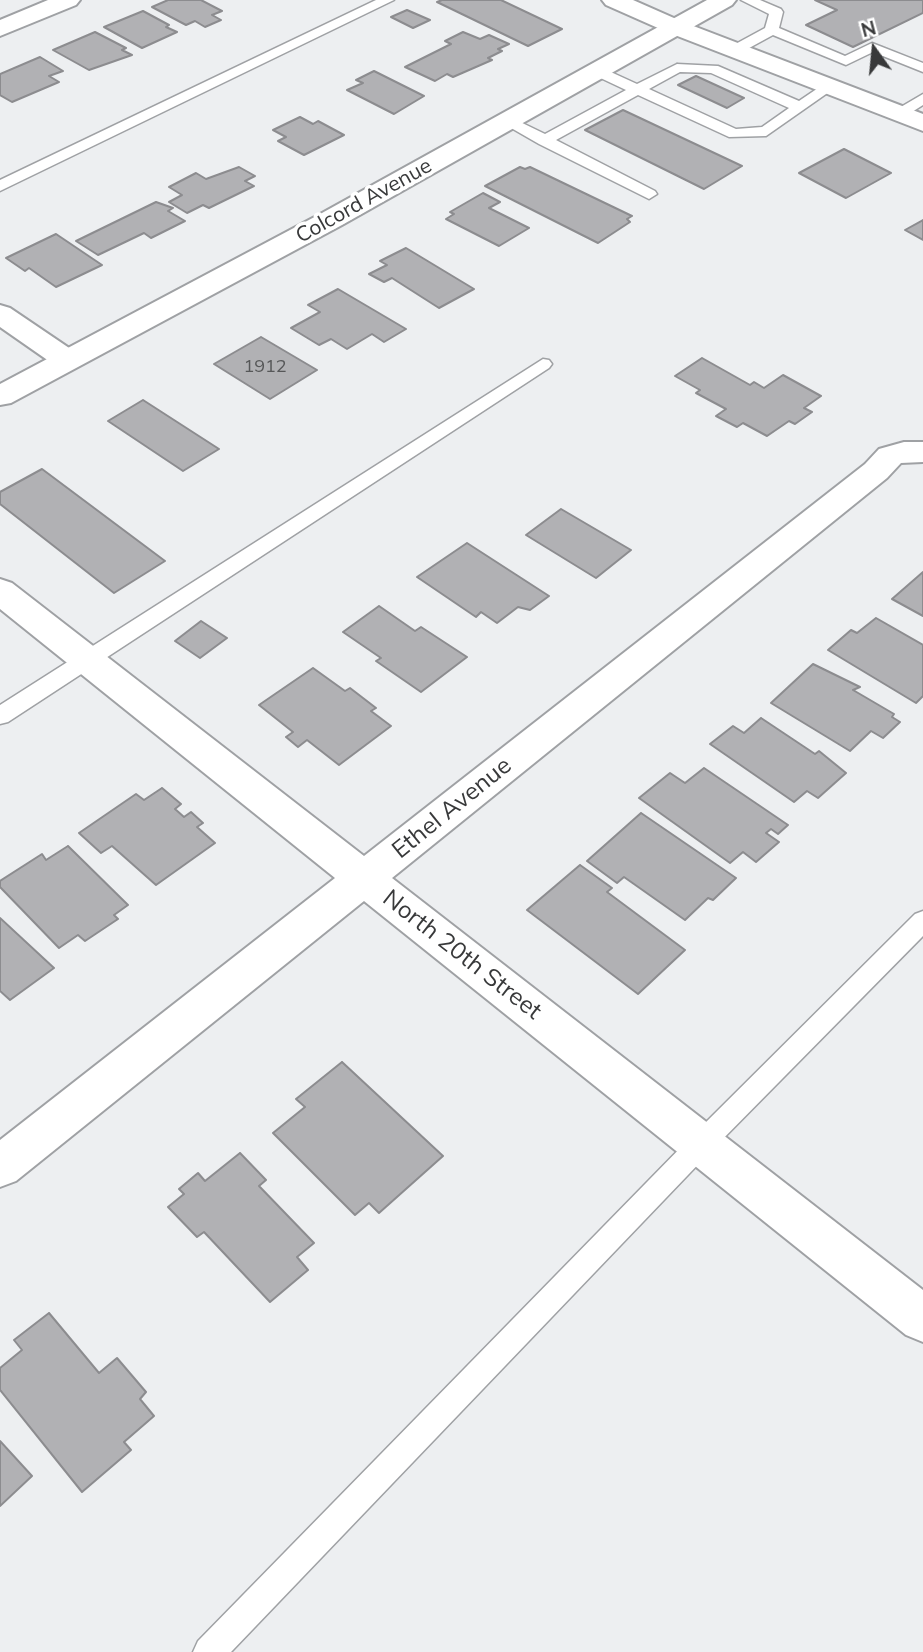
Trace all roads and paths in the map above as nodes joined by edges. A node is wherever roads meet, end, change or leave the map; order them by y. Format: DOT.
graph roads {
  1 [pos="68,0"];
  2 [pos="387,0"];
  3 [pos="614,0"];
  4 [pos="724,0"];
  5 [pos="748,0"];
  6 [pos="675,27"];
  7 [pos="0,29"];
  8 [pos="772,30"];
  9 [pos="744,54"];
  10 [pos="923,68"];
  11 [pos="597,71"];
  12 [pos="727,80"];
  13 [pos="830,87"];
  14 [pos="638,90"];
  15 [pos="923,97"];
  16 [pos="800,107"];
  17 [pos="899,114"];
  18 [pos="507,121"];
  19 [pos="923,123"];
  20 [pos="544,141"];
  21 [pos="0,186"];
  22 [pos="649,194"];
  23 [pos="0,314"];
  24 [pos="67,360"];
  25 [pos="542,364"];
  26 [pos="0,396"];
  27 [pos="913,452"];
  28 [pos="0,591"];
  29 [pos="87,660"];
  30 [pos="0,716"];
  31 [pos="364,878"];
  32 [pos="923,921"];
  33 [pos="701,1144"];
  34 [pos="0,1167"];
  35 [pos="923,1319"];
  36 [pos="209,1652"];
  1 -- 7 [label="street"];
  2 -- 21 [label="lane"];
  3 -- 6 [label="street"];
  4 -- 6 [label="street, Colcord Avenue"];
  5 -- 8 [label="lane"];
  6 -- 9 [label="street"];
  6 -- 11 [label="street, Colcord Avenue"];
  8 -- 9 [label="lane"];
  8 -- 10 [label="lane"];
  9 -- 12 [label="lane"];
  9 -- 13 [label="street"];
  11 -- 14 [label="lane"];
  11 -- 18 [label="street, Colcord Avenue"];
  12 -- 14 [label="lane"];
  12 -- 16 [label="lane"];
  13 -- 16 [label="lane"];
  13 -- 17 [label="street"];
  14 -- 16 [label="lane"];
  14 -- 20 [label="lane"];
  15 -- 17 [label="lane"];
  17 -- 19 [label="street"];
  18 -- 20 [label="lane"];
  18 -- 24 [label="street, Colcord Avenue"];
  20 -- 22 [label="lane"];
  23 -- 24 [label="street"];
  24 -- 26 [label="street, Colcord Avenue"];
  25 -- 29 [label="lane"];
  27 -- 31 [label="street, Ethel Avenue"];
  28 -- 29 [label="street, North 20th Street"];
  29 -- 30 [label="lane"];
  29 -- 31 [label="street, North 20th Street"];
  31 -- 33 [label="street, North 20th Street"];
  31 -- 34 [label="street, Ethel Avenue"];
  32 -- 33 [label="lane"];
  33 -- 35 [label="street, North 20th Street"];
  33 -- 36 [label="lane"];
}
